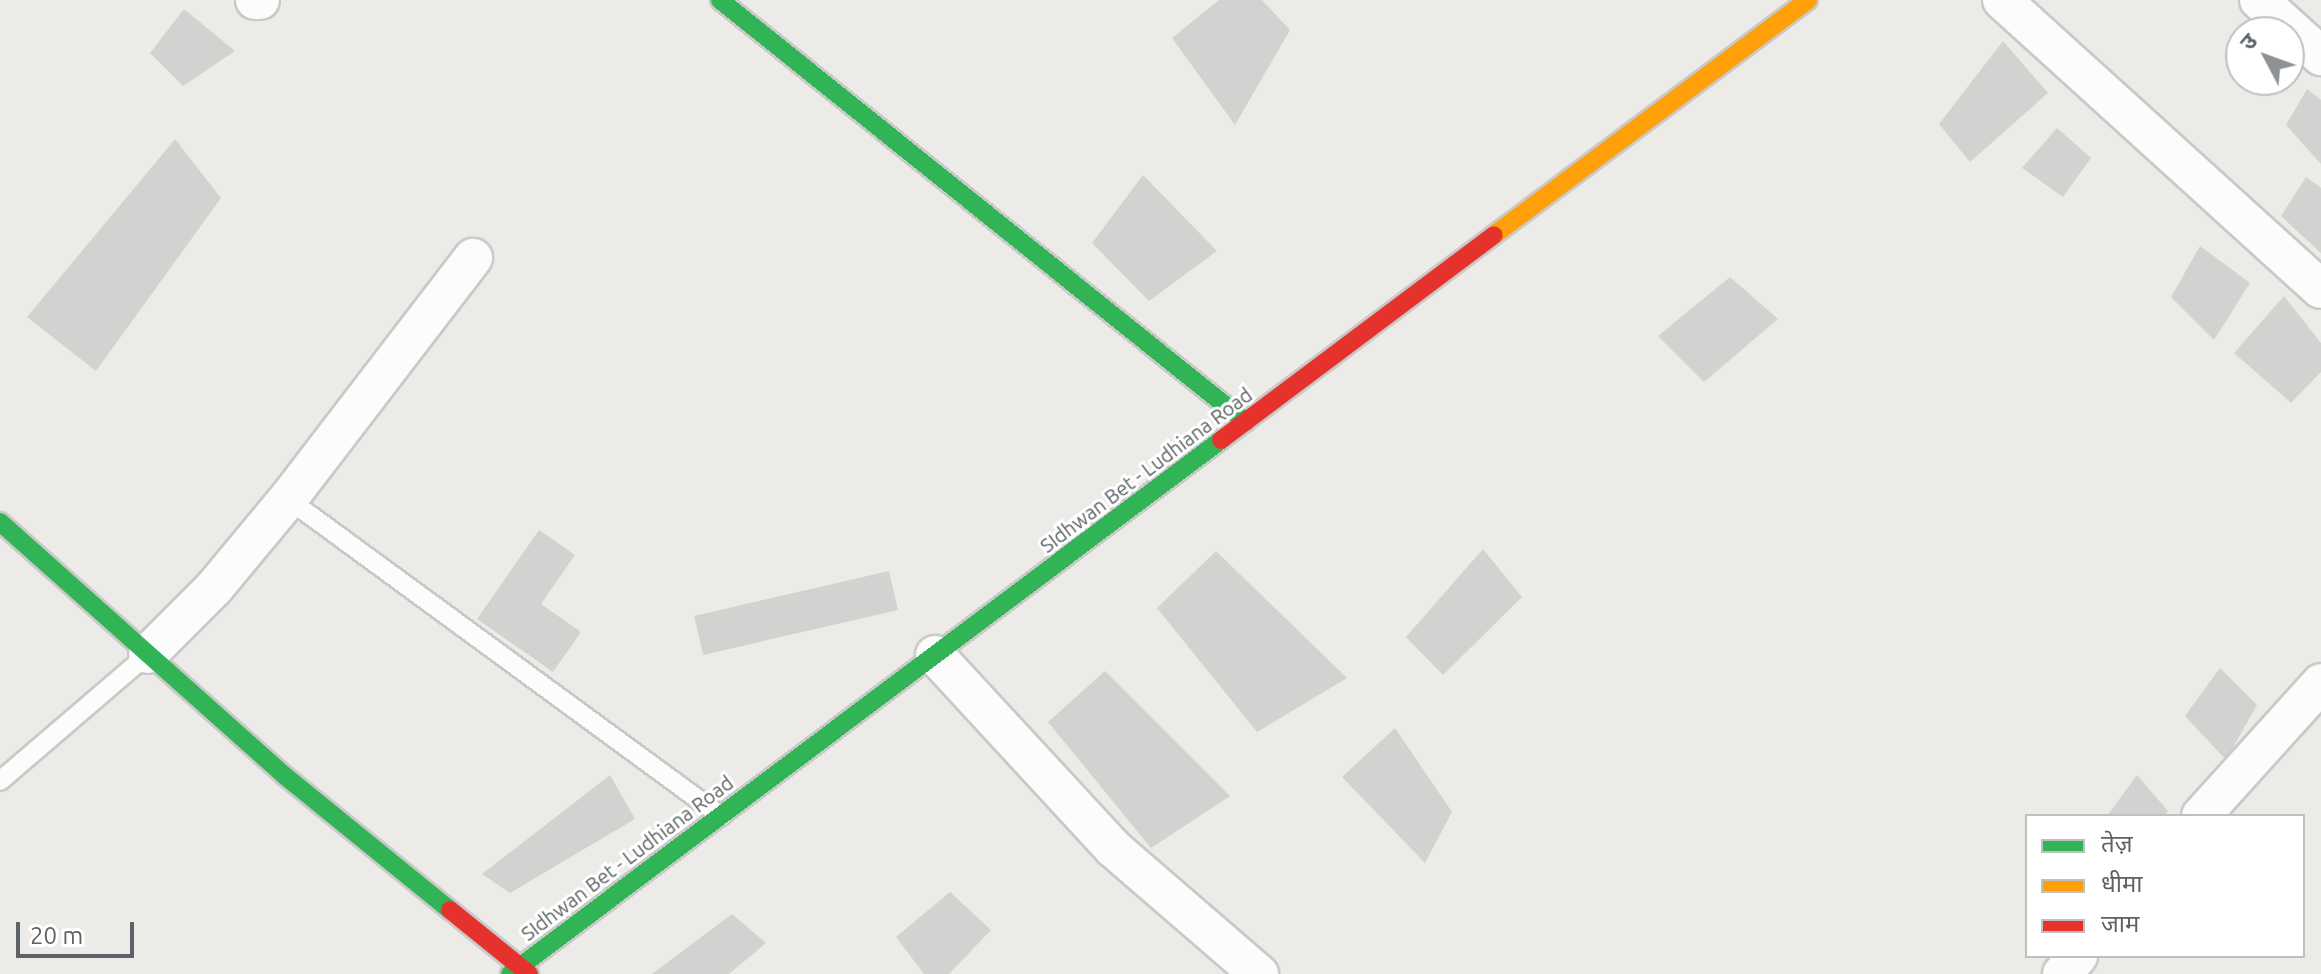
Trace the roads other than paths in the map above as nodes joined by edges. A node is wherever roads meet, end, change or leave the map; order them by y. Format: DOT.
graph roads {
  1 [pos="720,0"];
  2 [pos="1808,0"];
  3 [pos="2002,0"];
  4 [pos="2259,0"];
  5 [pos="2321,56"];
  6 [pos="473,258"];
  7 [pos="2321,289"];
  8 [pos="1246,422"];
  9 [pos="288,499"];
  10 [pos="0,522"];
  11 [pos="148,654"];
  12 [pos="935,655"];
  13 [pos="2321,683"];
  14 [pos="0,781"];
  15 [pos="2203,814"];
  16 [pos="721,816"];
  17 [pos="2076,958"];
  18 [pos="519,971"];
  19 [pos="1259,974"];
  20 [pos="2062,974"];
  1 -- 8 [label="main road"];
  2 -- 8 [label="main road, SIdhwan Bet - Ludhiana Road"];
  3 -- 7 [label="street"];
  4 -- 5 [label="street"];
  6 -- 9 [label="street"];
  8 -- 12 [label="main road, SIdhwan Bet - Ludhiana Road"];
  9 -- 11 [label="street"];
  9 -- 16 [label="lane"];
  10 -- 11 [label="main road"];
  11 -- 14 [label="lane"];
  11 -- 18 [label="main road"];
  12 -- 16 [label="main road, SIdhwan Bet - Ludhiana Road"];
  12 -- 19 [label="street"];
  13 -- 15 [label="street"];
  16 -- 18 [label="main road, SIdhwan Bet - Ludhiana Road"];
  17 -- 20 [label="street"];
}
